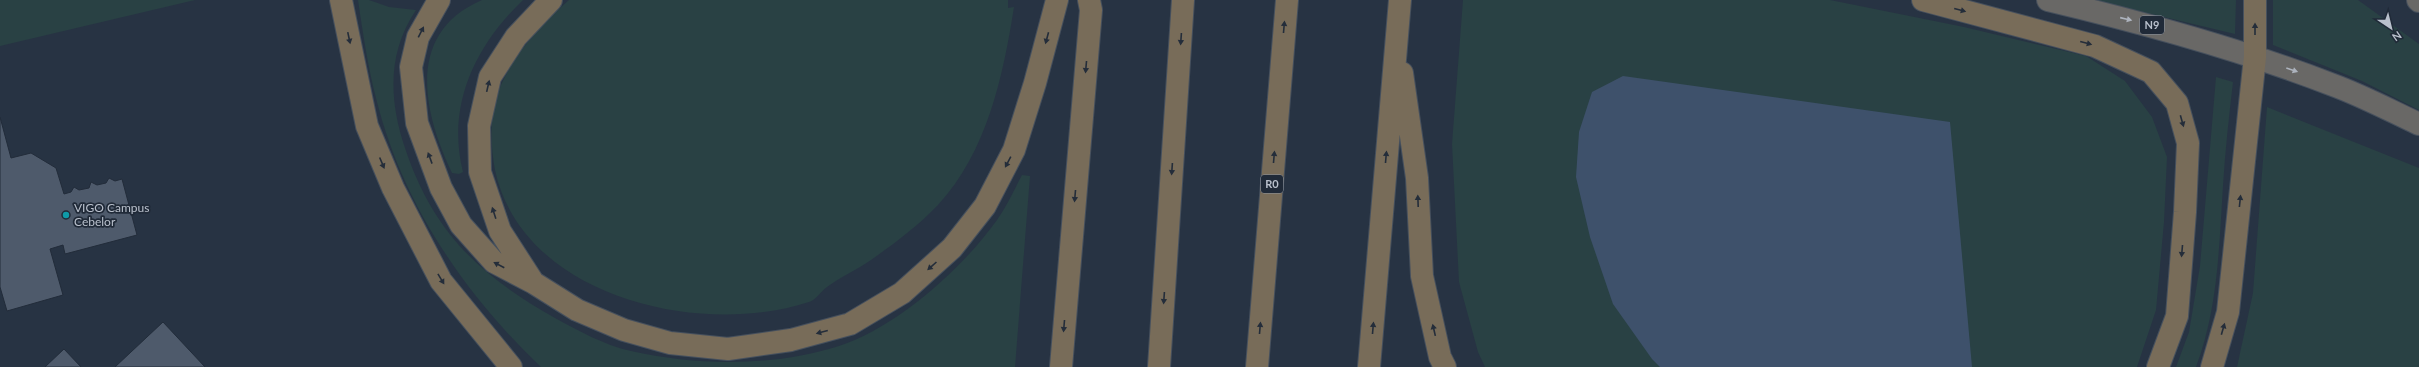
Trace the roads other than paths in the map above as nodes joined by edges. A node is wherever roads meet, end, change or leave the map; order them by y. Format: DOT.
graph roads {
  1 [pos="341,0"];
  2 [pos="439,0"];
  3 [pos="551,0"];
  4 [pos="1057,0"];
  5 [pos="1089,0"];
  6 [pos="1184,0"];
  7 [pos="1287,0"];
  8 [pos="1400,0"];
  9 [pos="1923,0"];
  10 [pos="2048,0"];
  11 [pos="2254,0"];
  12 [pos="1396,35"];
  13 [pos="2255,57"];
  14 [pos="2419,124"];
  15 [pos="534,283"];
  16 [pos="512,367"];
  17 [pos="1061,367"];
  18 [pos="1159,367"];
  19 [pos="1256,367"];
  20 [pos="1370,367"];
  21 [pos="1444,367"];
  22 [pos="2158,367"];
  23 [pos="2212,367"];
  1 -- 16 [label="highway, one-way"];
  15 -- 2 [label="highway, one-way"];
  15 -- 3 [label="highway, one-way"];
  4 -- 15 [label="highway, one-way"];
  5 -- 17 [label="highway, one-way"];
  6 -- 18 [label="highway, one-way"];
  19 -- 7 [label="highway, R0, one-way"];
  8 -- 12 [label="highway"];
  9 -- 22 [label="highway, one-way"];
  10 -- 13 [label="highway, N9, one-way"];
  13 -- 11 [label="highway, one-way"];
  20 -- 12 [label="highway, one-way"];
  21 -- 12 [label="highway, one-way"];
  13 -- 14 [label="highway, N9, one-way"];
  23 -- 13 [label="highway, one-way"];
}
